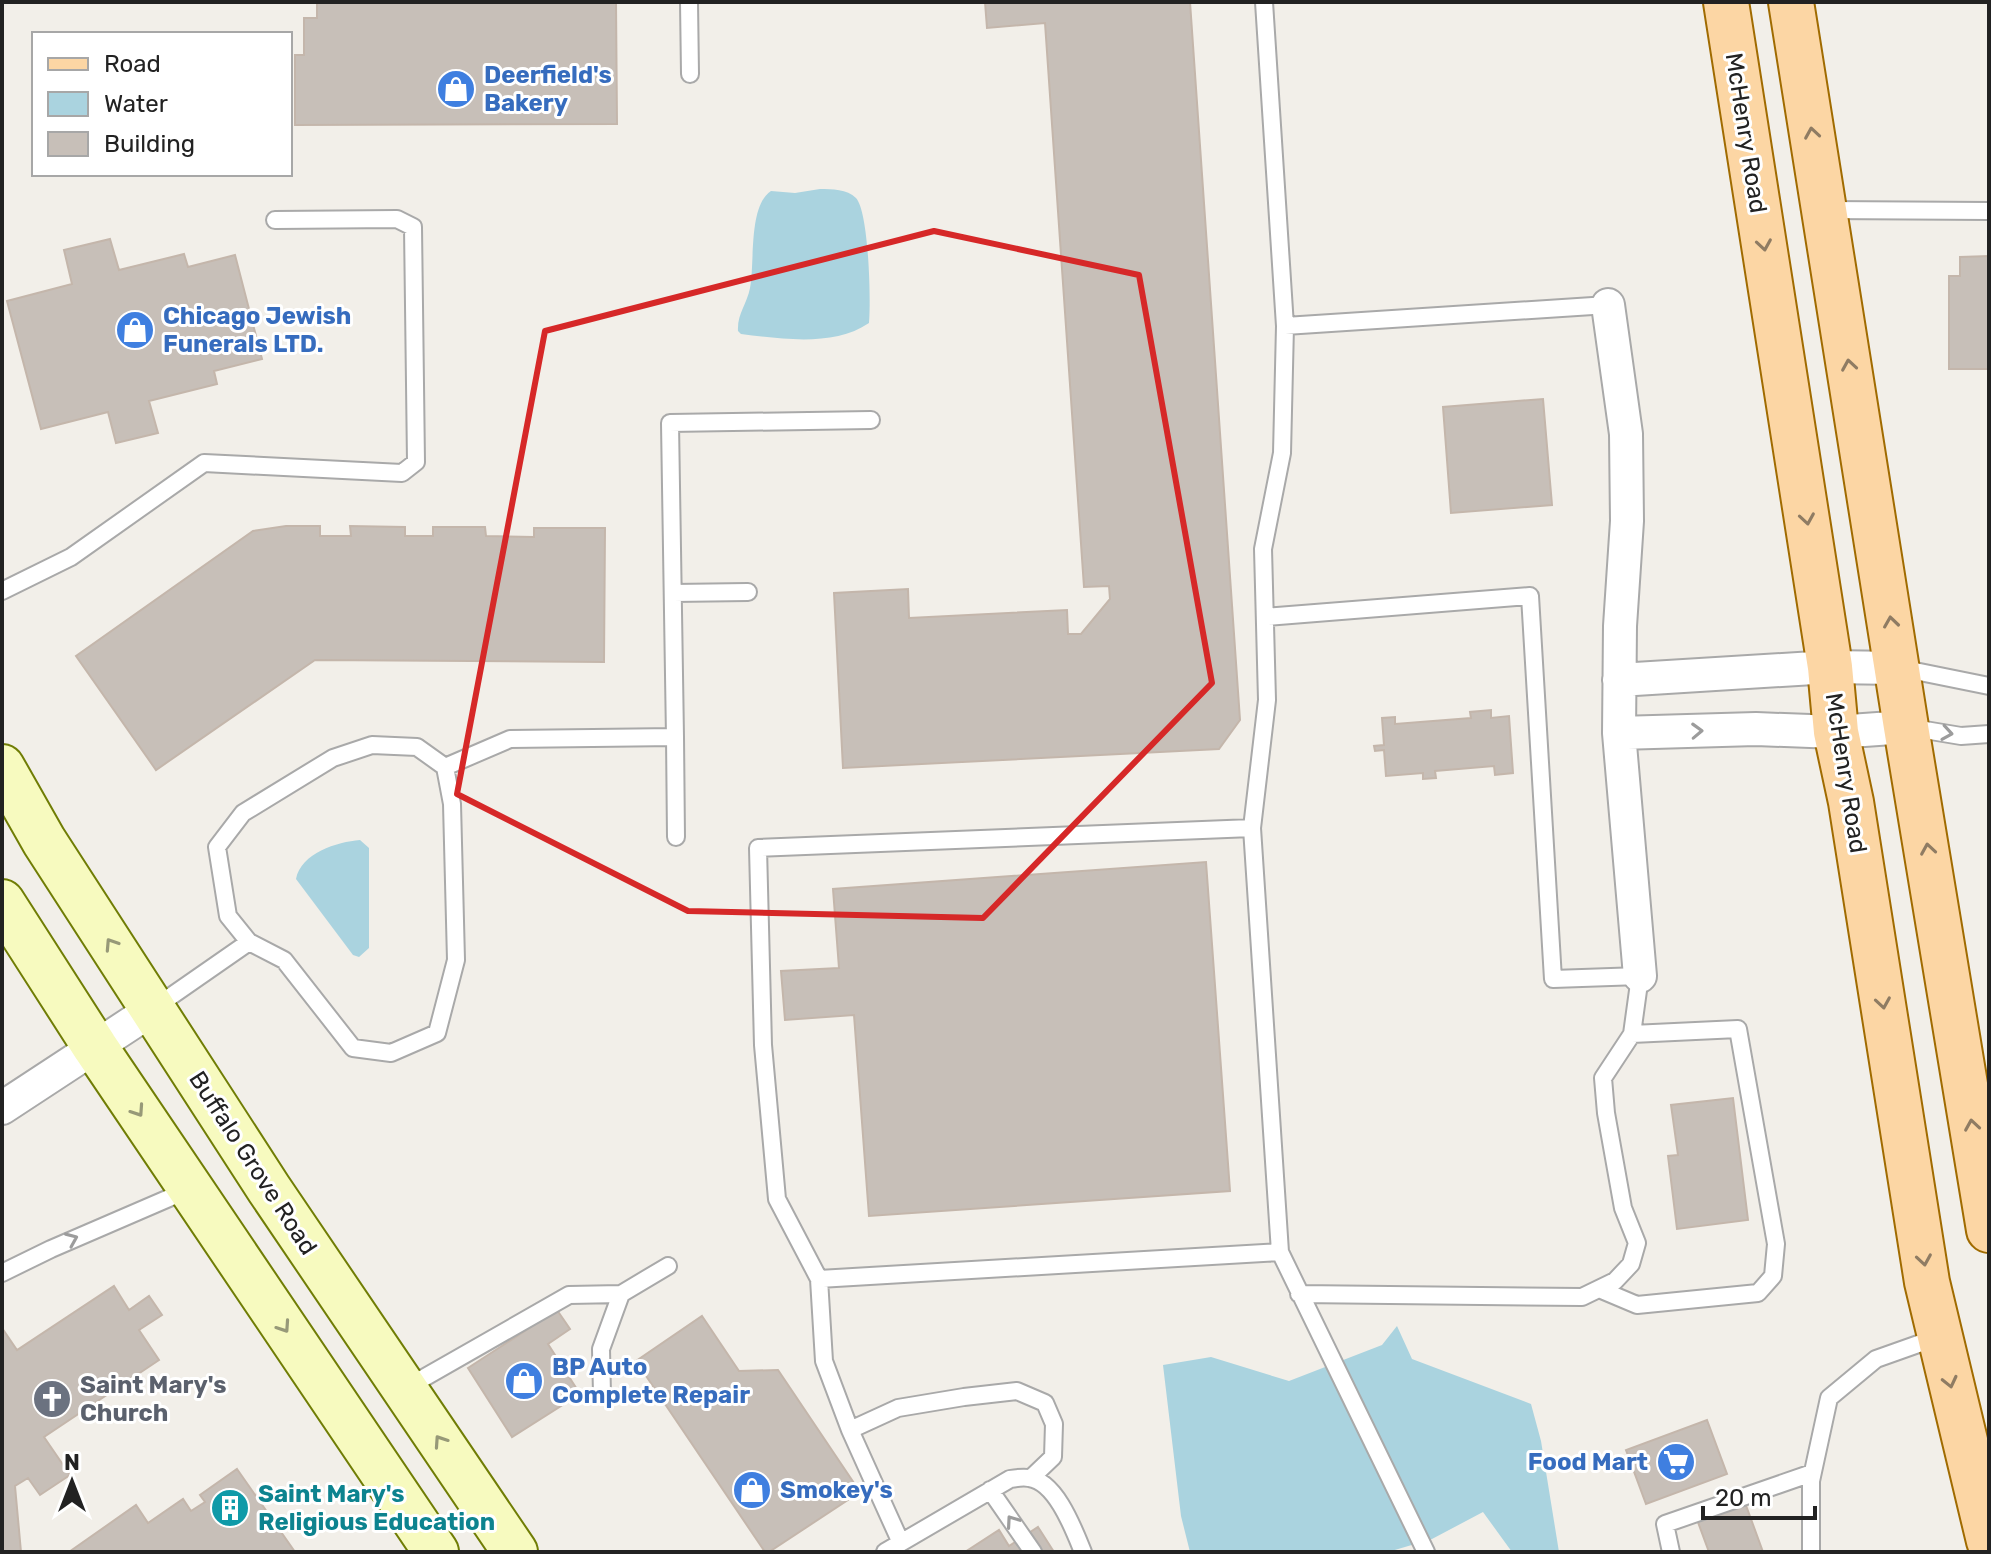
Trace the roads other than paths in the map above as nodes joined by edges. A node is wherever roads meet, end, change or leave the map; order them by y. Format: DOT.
graph roads {
  1 [pos="689,2"];
  2 [pos="1264,2"];
  3 [pos="1726,2"];
  4 [pos="1791,2"];
  5 [pos="690,74"];
  6 [pos="1824,210"];
  7 [pos="1989,211"];
  8 [pos="275,220"];
  9 [pos="1608,305"];
  10 [pos="1285,326"];
  11 [pos="871,420"];
  12 [pos="2,591"];
  13 [pos="748,592"];
  14 [pos="673,593"];
  15 [pos="1265,617"];
  16 [pos="1830,667"];
  17 [pos="1897,668"];
  18 [pos="1619,680"];
  19 [pos="1989,686"];
  20 [pos="1906,727"];
  21 [pos="1836,732"];
  22 [pos="1619,733"];
  23 [pos="1989,734"];
  24 [pos="675,737"];
  25 [pos="2,767"];
  26 [pos="445,767"];
  27 [pos="1252,828"];
  28 [pos="676,837"];
  29 [pos="2,902"];
  30 [pos="249,942"];
  31 [pos="1640,976"];
  32 [pos="153,1009"];
  33 [pos="1632,1034"];
  34 [pos="95,1047"];
  35 [pos="2,1108"];
  36 [pos="190,1189"];
  37 [pos="1989,1230"];
  38 [pos="1280,1252"];
  39 [pos="668,1266"];
  40 [pos="2,1273"];
  41 [pos="819,1279"];
  42 [pos="1599,1289"];
  43 [pos="621,1294"];
  44 [pos="1299,1294"];
  45 [pos="1940,1337"];
  46 [pos="405,1389"];
  47 [pos="602,1394"];
  48 [pos="850,1430"];
  49 [pos="1812,1473"];
  50 [pos="1031,1478"];
  51 [pos="990,1490"];
  52 [pos="1989,1541"];
  53 [pos="901,1543"];
  54 [pos="436,1552"];
  55 [pos="515,1552"];
  56 [pos="885,1552"];
  57 [pos="1033,1552"];
  58 [pos="1083,1552"];
  59 [pos="1426,1552"];
  60 [pos="1671,1552"];
  61 [pos="1811,1552"];
  1 -- 5 [label="lane"];
  2 -- 10 [label="lane"];
  3 -- 16 [label="main road, McHenry Road, one-way"];
  6 -- 4 [label="main road, one-way"];
  6 -- 7 [label="lane"];
  17 -- 6 [label="main road, one-way"];
  8 -- 12 [label="lane"];
  9 -- 10 [label="lane"];
  9 -- 18 [label="street"];
  10 -- 15 [label="lane"];
  11 -- 14 [label="lane"];
  13 -- 14 [label="lane"];
  14 -- 24 [label="lane"];
  15 -- 27 [label="lane"];
  15 -- 31 [label="lane"];
  16 -- 17 [label="street"];
  16 -- 18 [label="street"];
  16 -- 21 [label="main road, McHenry Road"];
  17 -- 19 [label="lane"];
  17 -- 20 [label="main road"];
  18 -- 22 [label="street"];
  20 -- 21 [label="street"];
  20 -- 23 [label="lane, one-way"];
  37 -- 20 [label="main road, one-way"];
  22 -- 21 [label="street, one-way"];
  21 -- 45 [label="main road, McHenry Road, one-way"];
  22 -- 31 [label="street"];
  24 -- 26 [label="lane"];
  24 -- 28 [label="lane"];
  32 -- 25 [label="main road, Buffalo Grove Road, one-way"];
  26 -- 30 [label="lane"];
  26 -- 30 [label="lane"];
  27 -- 38 [label="lane"];
  27 -- 41 [label="lane"];
  29 -- 34 [label="main road"];
  30 -- 32 [label="lane"];
  31 -- 33 [label="lane"];
  32 -- 34 [label="street"];
  32 -- 46 [label="main road, Buffalo Grove Road"];
  33 -- 42 [label="lane"];
  33 -- 42 [label="lane"];
  34 -- 35 [label="street"];
  34 -- 36 [label="main road, one-way"];
  40 -- 36 [label="lane, one-way"];
  36 -- 54 [label="main road, one-way"];
  38 -- 41 [label="lane"];
  38 -- 44 [label="lane"];
  39 -- 43 [label="lane"];
  41 -- 48 [label="lane"];
  42 -- 44 [label="lane"];
  43 -- 46 [label="lane"];
  43 -- 47 [label="lane"];
  44 -- 59 [label="lane"];
  45 -- 49 [label="lane"];
  45 -- 52 [label="main road, McHenry Road, one-way"];
  55 -- 46 [label="main road, Buffalo Grove Road, one-way"];
  48 -- 50 [label="lane"];
  48 -- 53 [label="lane"];
  49 -- 60 [label="lane"];
  49 -- 61 [label="lane"];
  50 -- 51 [label="lane"];
  50 -- 58 [label="lane"];
  51 -- 53 [label="lane"];
  57 -- 51 [label="lane, one-way"];
  53 -- 56 [label="lane"];
}
